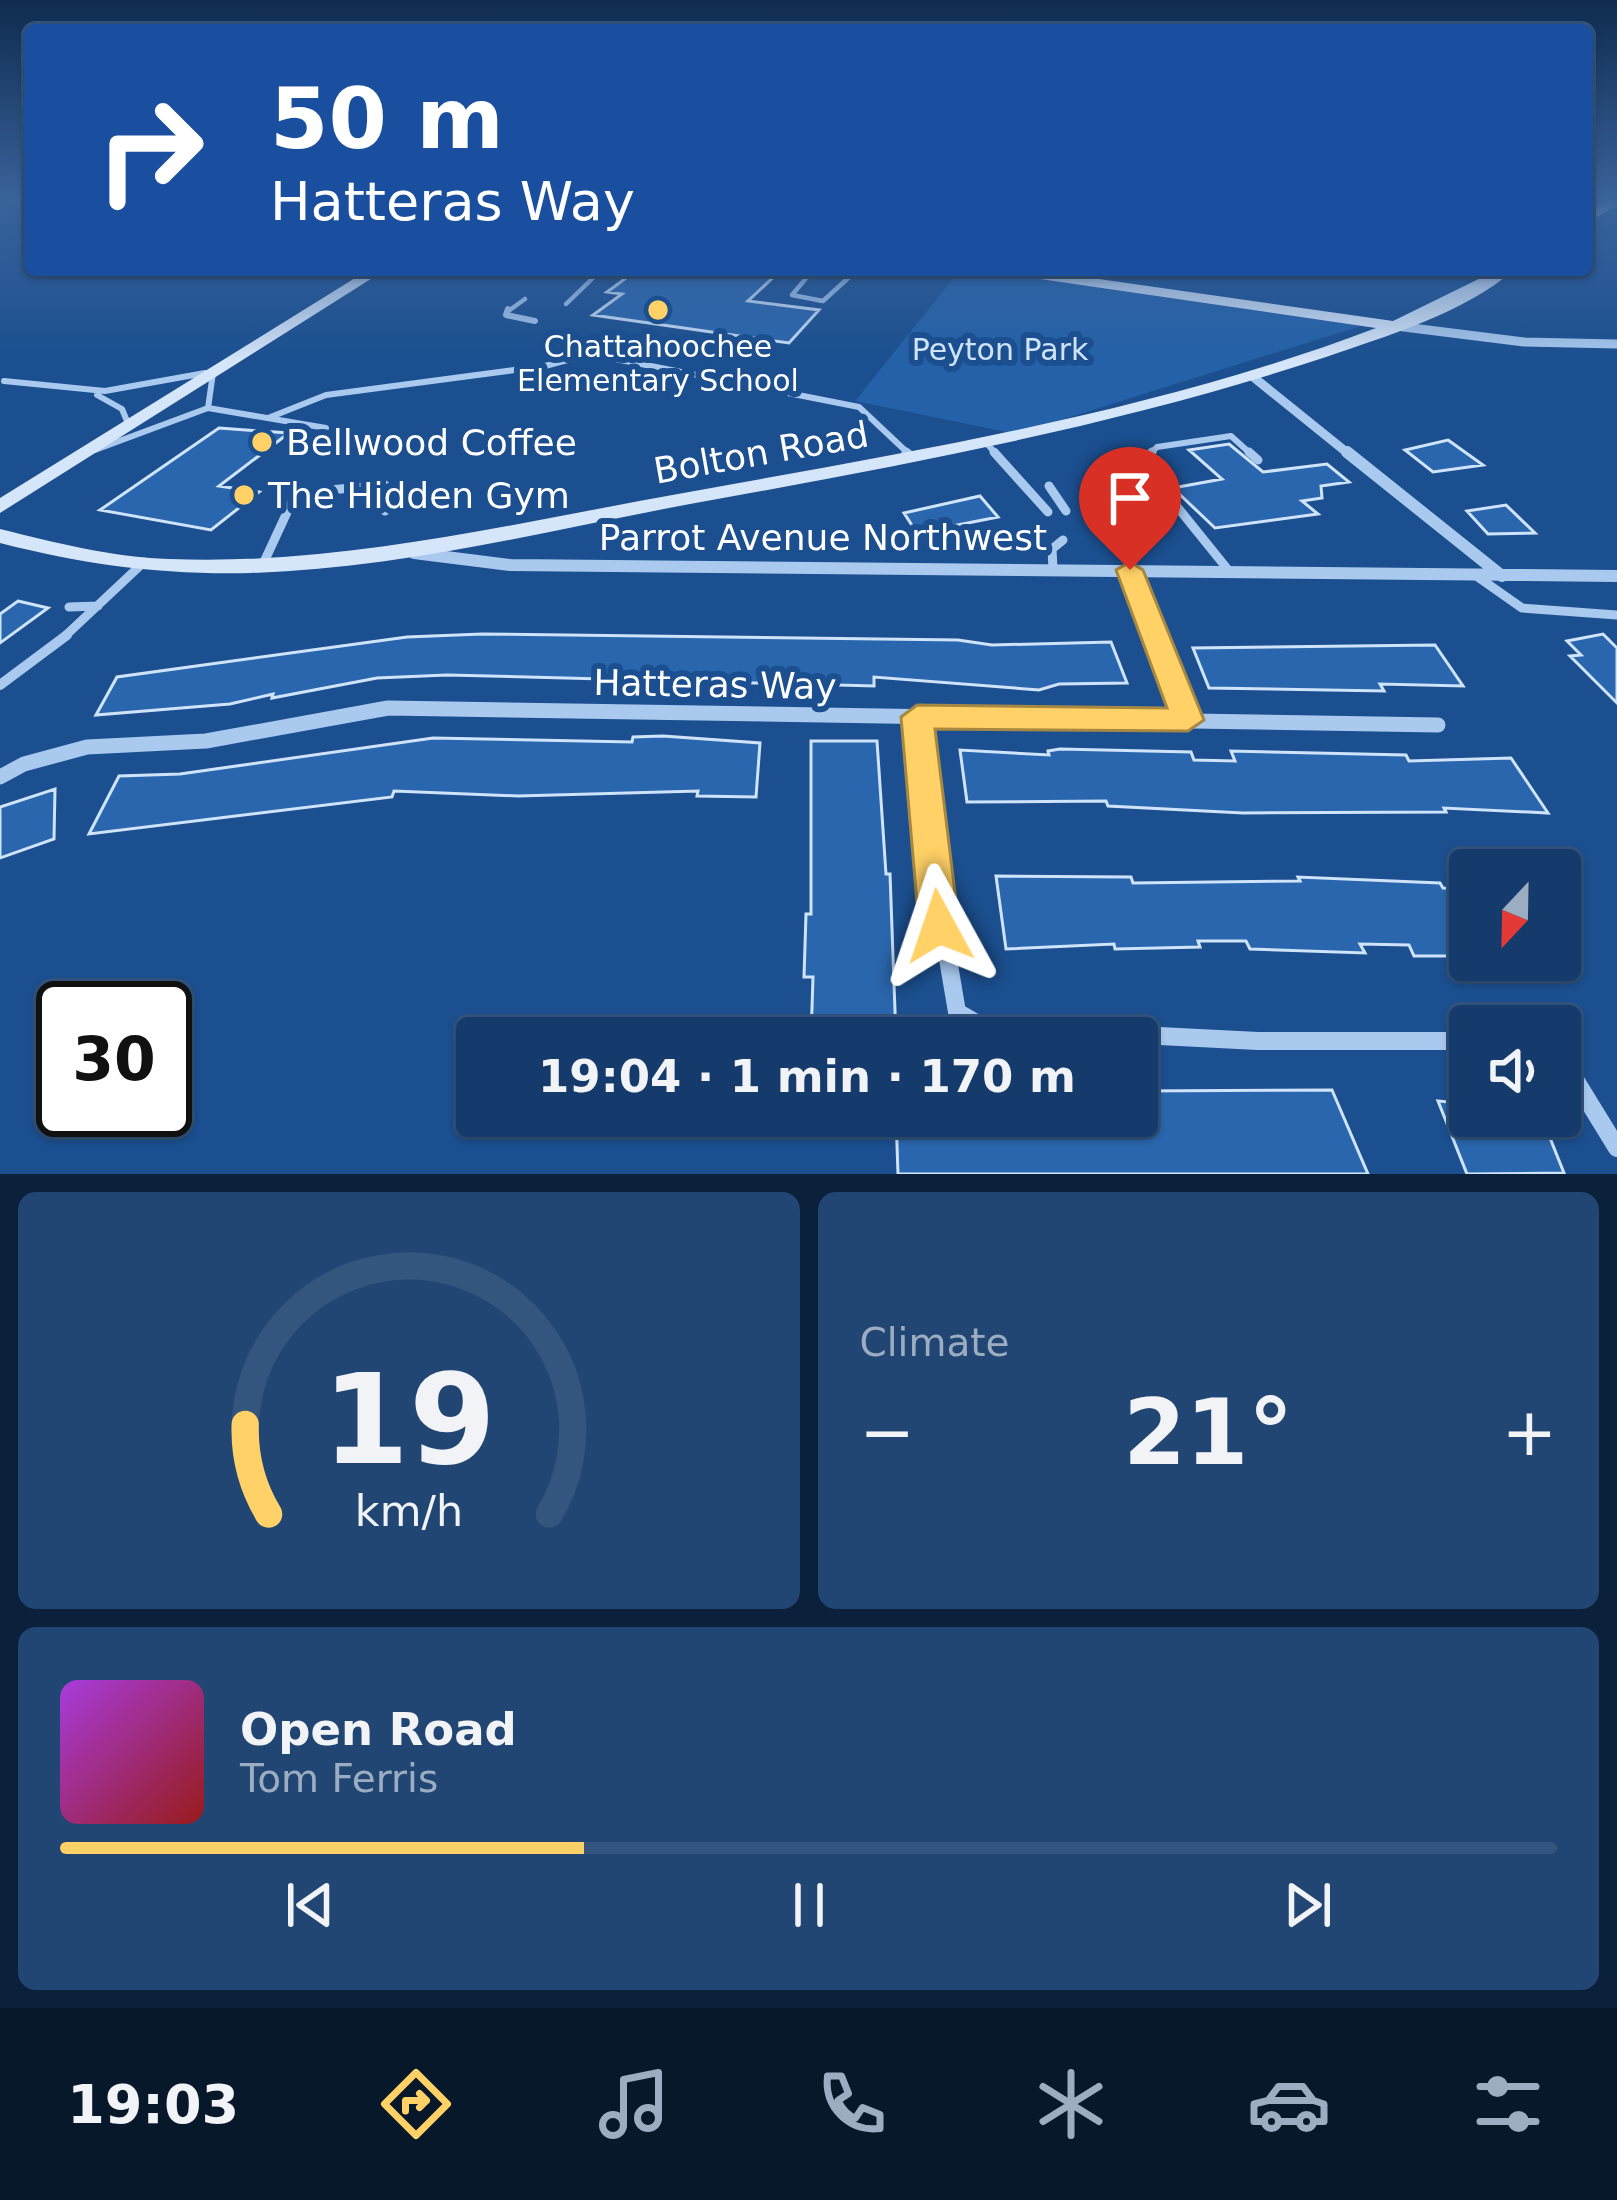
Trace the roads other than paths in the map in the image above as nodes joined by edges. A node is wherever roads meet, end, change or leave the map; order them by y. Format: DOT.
graph roads {
  1 [pos="368,276"];
  2 [pos="808,276"];
  3 [pos="850,276"];
  4 [pos="1048,276"];
  5 [pos="1495,276"];
  6 [pos="594,278"];
  7 [pos="525,299"];
  8 [pos="566,304"];
  9 [pos="536,321"];
  10 [pos="1394,326"];
  11 [pos="1617,344"];
  12 [pos="218,370"];
  13 [pos="1252,376"];
  14 [pos="4,381"];
  15 [pos="97,394"];
  16 [pos="208,408"];
  17 [pos="268,418"];
  18 [pos="129,426"];
  19 [pos="326,428"];
  20 [pos="988,445"];
  21 [pos="82,455"];
  22 [pos="914,460"];
  23 [pos="1258,460"];
  24 [pos="1049,487"];
  25 [pos="0,507"];
  26 [pos="385,511"];
  27 [pos="1066,511"];
  28 [pos="1048,512"];
  29 [pos="0,536"];
  30 [pos="1063,541"];
  31 [pos="389,550"];
  32 [pos="144,562"];
  33 [pos="264,562"];
  34 [pos="1053,569"];
  35 [pos="1130,570"];
  36 [pos="1229,571"];
  37 [pos="1475,575"];
  38 [pos="1502,575"];
  39 [pos="1617,576"];
  40 [pos="98,606"];
  41 [pos="69,607"];
  42 [pos="1617,615"];
  43 [pos="0,685"];
  44 [pos="917,717"];
  45 [pos="1188,720"];
  46 [pos="1438,725"];
  47 [pos="0,777"];
  48 [pos="1449,1042"];
  49 [pos="1581,1089"];
  50 [pos="1617,1148"];
  1 -- 12 [label="main road"];
  2 -- 3 [label="lane"];
  4 -- 10 [label="main road"];
  5 -- 10 [label="main road, Bolton Road"];
  6 -- 8 [label="lane"];
  7 -- 9 [label="lane"];
  10 -- 11 [label="street"];
  10 -- 13 [label="main road, Bolton Road"];
  12 -- 15 [label="lane"];
  12 -- 16 [label="lane"];
  12 -- 18 [label="main road"];
  13 -- 20 [label="main road, Bolton Road"];
  13 -- 38 [label="street"];
  14 -- 15 [label="lane"];
  15 -- 18 [label="lane"];
  16 -- 17 [label="lane"];
  16 -- 21 [label="lane"];
  17 -- 19 [label="lane"];
  17 -- 22 [label="lane"];
  18 -- 21 [label="main road"];
  20 -- 22 [label="main road, Bolton Road"];
  20 -- 28 [label="lane"];
  21 -- 25 [label="main road"];
  22 -- 31 [label="main road, Bolton Road"];
  23 -- 36 [label="lane"];
  24 -- 27 [label="lane"];
  26 -- 33 [label="lane"];
  29 -- 32 [label="main road, Bolton Road"];
  30 -- 34 [label="lane"];
  31 -- 33 [label="main road, Bolton Road"];
  31 -- 34 [label="street, Parrot Avenue Northwest"];
  32 -- 33 [label="main road, Bolton Road"];
  32 -- 40 [label="lane"];
  34 -- 35 [label="street, Parrot Avenue Northwest"];
  35 -- 36 [label="street, Parrot Avenue Northwest"];
  35 -- 45 [label="street"];
  36 -- 37 [label="street, Parrot Avenue Northwest"];
  37 -- 38 [label="street, Parrot Avenue Northwest"];
  37 -- 42 [label="lane"];
  38 -- 39 [label="street, Parrot Avenue Northwest"];
  40 -- 41 [label="lane"];
  40 -- 43 [label="lane"];
  44 -- 45 [label="street, Hatteras Way"];
  44 -- 47 [label="street, Hatteras Way"];
  44 -- 48 [label="street"];
  45 -- 46 [label="street, Hatteras Way"];
  49 -- 50 [label="street"];
}
